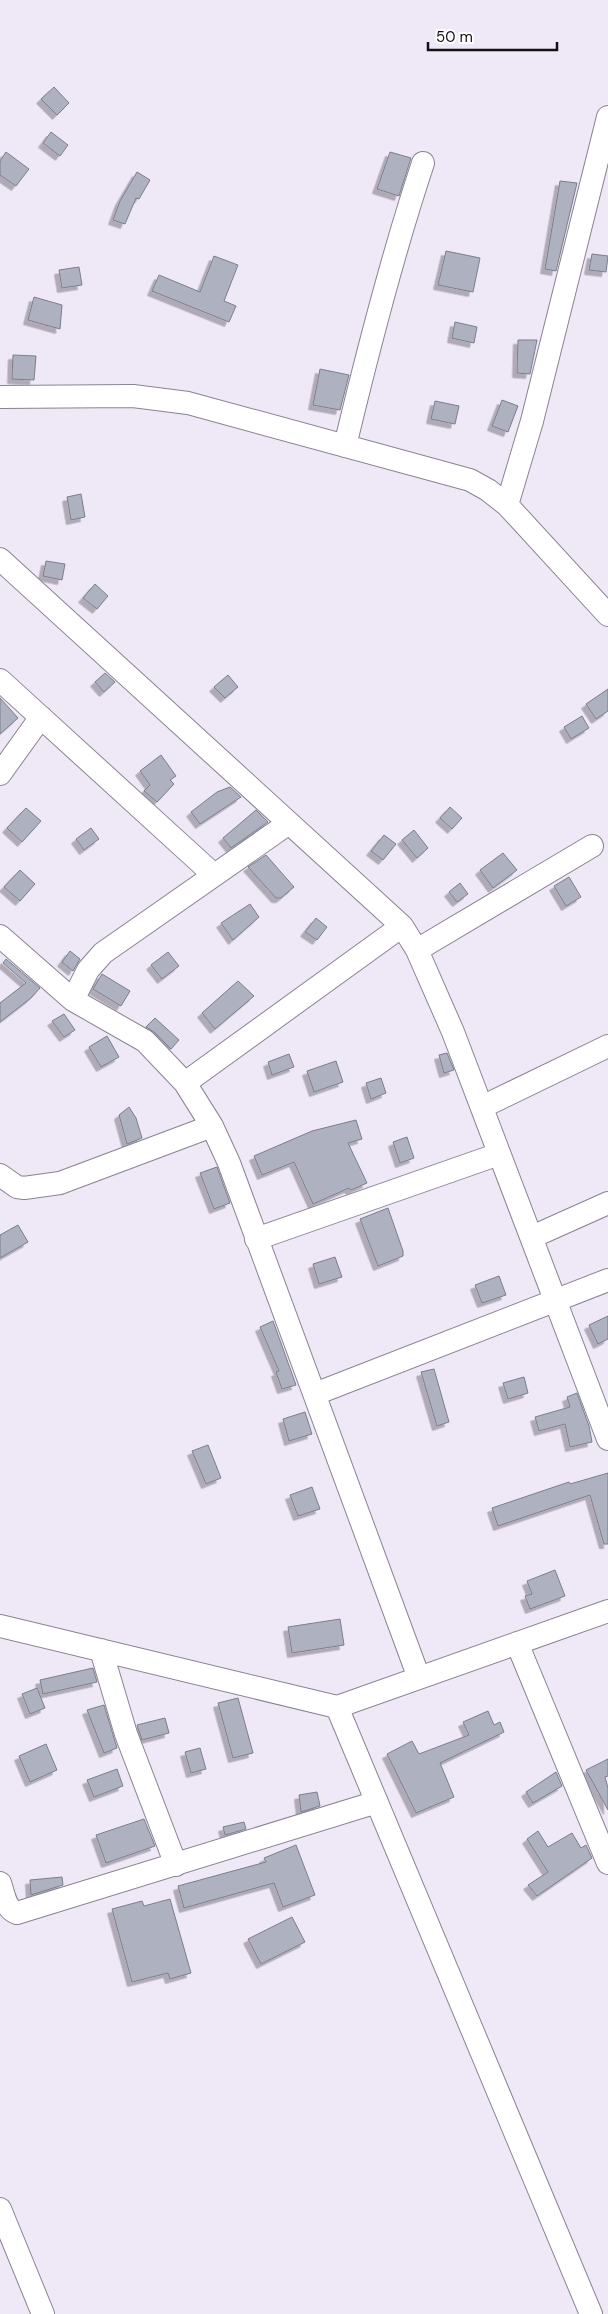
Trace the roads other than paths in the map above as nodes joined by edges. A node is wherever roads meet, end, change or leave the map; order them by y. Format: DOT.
graph roads {
  1 [pos="608,117"];
  2 [pos="423,163"];
  3 [pos="0,397"];
  4 [pos="345,446"];
  5 [pos="508,505"];
  6 [pos="0,560"];
  7 [pos="608,614"];
  8 [pos="0,680"];
  9 [pos="41,717"];
  10 [pos="0,774"];
  11 [pos="289,823"];
  12 [pos="592,846"];
  13 [pos="214,875"];
  14 [pos="402,926"];
  15 [pos="0,936"];
  16 [pos="417,950"];
  17 [pos="74,1000"];
  18 [pos="608,1046"];
  19 [pos="185,1083"];
  20 [pos="482,1107"];
  21 [pos="212,1126"];
  22 [pos="499,1154"];
  23 [pos="0,1175"];
  24 [pos="608,1203"];
  25 [pos="532,1237"];
  26 [pos="256,1239"];
  27 [pos="608,1280"];
  28 [pos="555,1300"];
  29 [pos="315,1394"];
  30 [pos="608,1439"];
  31 [pos="608,1610"];
  32 [pos="0,1626"];
  33 [pos="517,1643"];
  34 [pos="102,1650"];
  35 [pos="419,1678"];
  36 [pos="337,1707"];
  37 [pos="377,1802"];
  38 [pos="608,1863"];
  39 [pos="176,1865"];
  40 [pos="0,1883"];
  41 [pos="0,2209"];
  42 [pos="8,2250"];
  43 [pos="608,2312"];
  44 [pos="43,2314"];
  45 [pos="591,2314"];
  46 [pos="604,2314"];
  1 -- 5 [label="street"];
  2 -- 4 [label="street"];
  3 -- 4 [label="street"];
  4 -- 5 [label="street"];
  5 -- 7 [label="street"];
  6 -- 11 [label="street"];
  8 -- 9 [label="street"];
  9 -- 10 [label="street"];
  9 -- 13 [label="street"];
  11 -- 13 [label="street"];
  11 -- 14 [label="street"];
  12 -- 16 [label="street"];
  13 -- 17 [label="street"];
  14 -- 16 [label="street"];
  14 -- 19 [label="street"];
  15 -- 17 [label="street"];
  16 -- 20 [label="street"];
  17 -- 19 [label="street"];
  18 -- 20 [label="street"];
  19 -- 21 [label="street"];
  20 -- 22 [label="street"];
  21 -- 23 [label="street"];
  21 -- 26 [label="street"];
  22 -- 25 [label="street"];
  22 -- 26 [label="street"];
  24 -- 25 [label="street"];
  25 -- 28 [label="street"];
  26 -- 29 [label="street"];
  27 -- 28 [label="street"];
  28 -- 29 [label="street"];
  28 -- 30 [label="street"];
  29 -- 35 [label="street"];
  31 -- 33 [label="street"];
  32 -- 34 [label="street"];
  33 -- 35 [label="street"];
  33 -- 38 [label="street"];
  34 -- 36 [label="street"];
  34 -- 39 [label="street"];
  35 -- 36 [label="street"];
  36 -- 37 [label="street"];
  37 -- 39 [label="street"];
  37 -- 45 [label="street"];
  39 -- 40 [label="street"];
  41 -- 42 [label="street"];
  42 -- 44 [label="street"];
  43 -- 46 [label="street"];
}
